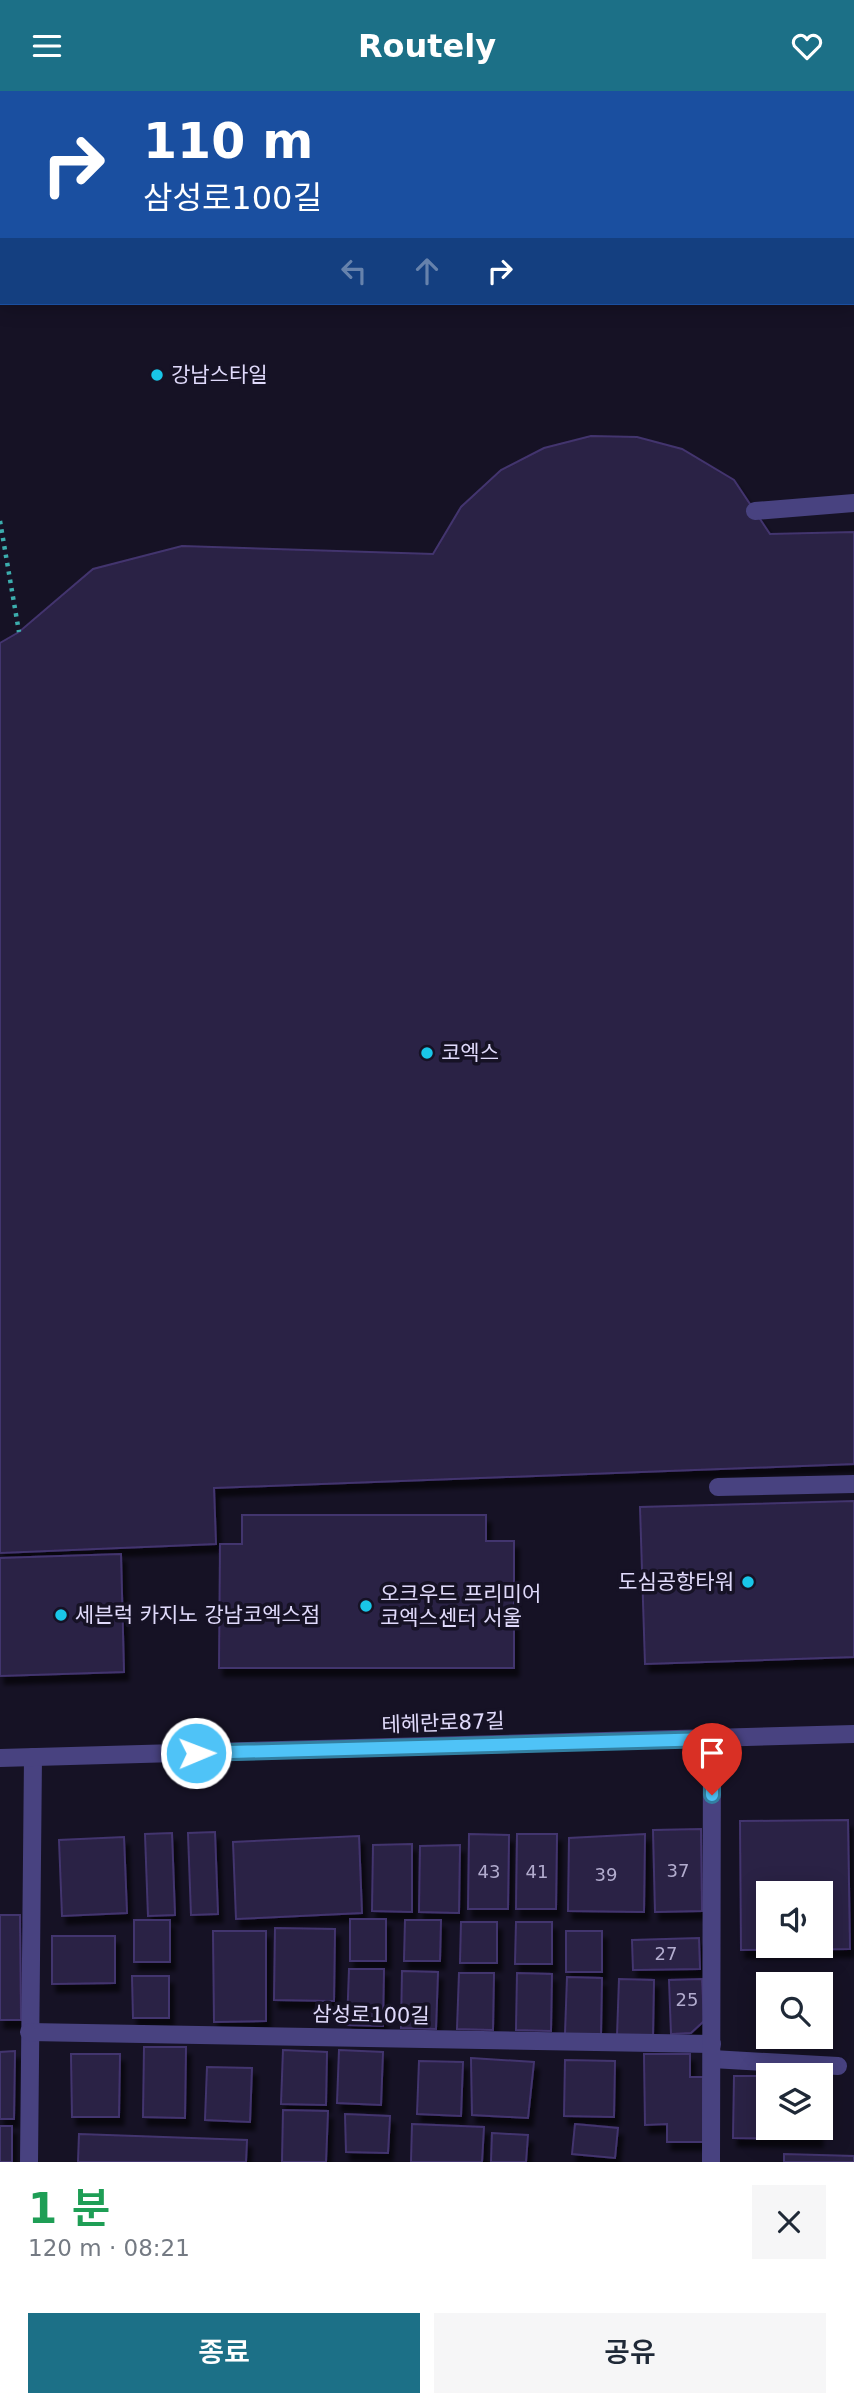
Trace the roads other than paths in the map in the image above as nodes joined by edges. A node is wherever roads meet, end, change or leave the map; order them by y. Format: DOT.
graph roads {
  1 [pos="854,503"];
  2 [pos="755,510"];
  3 [pos="854,1484"];
  4 [pos="718,1487"];
  5 [pos="854,1734"];
  6 [pos="712,1739"];
  7 [pos="33,1757"];
  8 [pos="0,1758"];
  9 [pos="29,2032"];
  10 [pos="712,2052"];
  11 [pos="838,2066"];
  12 [pos="29,2162"];
  13 [pos="711,2162"];
  1 -- 2 [label="street"];
  3 -- 4 [label="street"];
  5 -- 6 [label="street, 테헤란로87길"];
  6 -- 7 [label="street, 테헤란로87길"];
  6 -- 10 [label="street"];
  7 -- 8 [label="street, 테헤란로87길"];
  7 -- 9 [label="street"];
  9 -- 10 [label="street, 삼성로100길"];
  9 -- 12 [label="street"];
  10 -- 11 [label="street, 삼성로100길"];
  10 -- 13 [label="street"];
}
